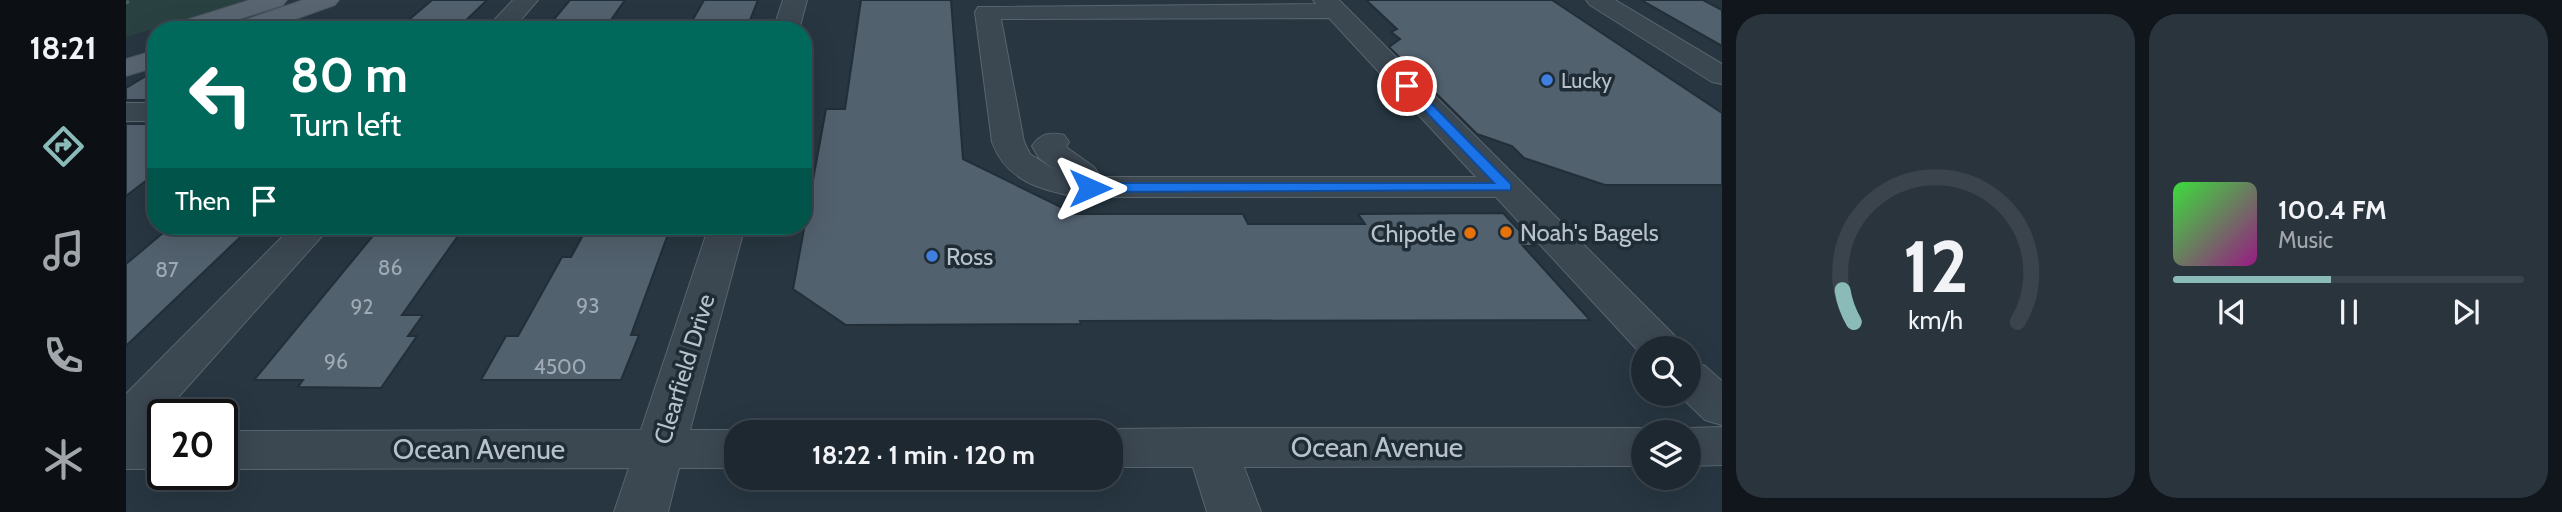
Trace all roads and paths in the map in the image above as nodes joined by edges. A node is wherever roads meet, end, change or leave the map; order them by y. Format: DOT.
graph roads {
  1 [pos="131,0"];
  2 [pos="275,0"];
  3 [pos="327,0"];
  4 [pos="526,0"];
  5 [pos="795,0"];
  6 [pos="1598,0"];
  7 [pos="126,3"];
  8 [pos="1330,6"];
  9 [pos="208,21"];
  10 [pos="265,21"];
  11 [pos="506,21"];
  12 [pos="789,21"];
  13 [pos="147,38"];
  14 [pos="126,43"];
  15 [pos="147,61"];
  16 [pos="126,68"];
  17 [pos="1722,76"];
  18 [pos="126,112"];
  19 [pos="147,112"];
  20 [pos="1053,142"];
  21 [pos="1506,187"];
  22 [pos="1090,188"];
  23 [pos="304,235"];
  24 [pos="724,235"];
  25 [pos="1649,336"];
  26 [pos="1701,388"];
  27 [pos="1722,408"];
  28 [pos="126,424"];
  29 [pos="1722,446"];
  30 [pos="1212,447"];
  31 [pos="1631,447"];
  32 [pos="1701,447"];
  33 [pos="1123,448"];
  34 [pos="660,449"];
  35 [pos="724,449"];
  36 [pos="126,450"];
  37 [pos="147,450"];
  38 [pos="238,450"];
  39 [pos="641,512"];
  40 [pos="1234,512"];
  1 -- 7 [label="path"];
  2 -- 9 [label="main road"];
  3 -- 10 [label="main road"];
  4 -- 11 [label="street"];
  5 -- 12 [label="street"];
  6 -- 17 [label="street"];
  8 -- 21 [label="street"];
  8 -- 22 [label="street"];
  13 -- 14 [label="main road"];
  15 -- 16 [label="main road"];
  18 -- 19 [label="street"];
  20 -- 22 [label="street"];
  21 -- 22 [label="street"];
  21 -- 25 [label="street"];
  23 -- 28 [label="street"];
  24 -- 34 [label="street, Clearfield Drive"];
  26 -- 27 [label="street"];
  29 -- 32 [label="street"];
  30 -- 31 [label="street, Ocean Avenue"];
  30 -- 33 [label="street, Ocean Avenue"];
  30 -- 40 [label="street"];
  34 -- 35 [label="street, Ocean Avenue"];
  34 -- 38 [label="street, Ocean Avenue"];
  34 -- 39 [label="street, Clearfield Drive"];
  36 -- 37 [label="street"];
}
